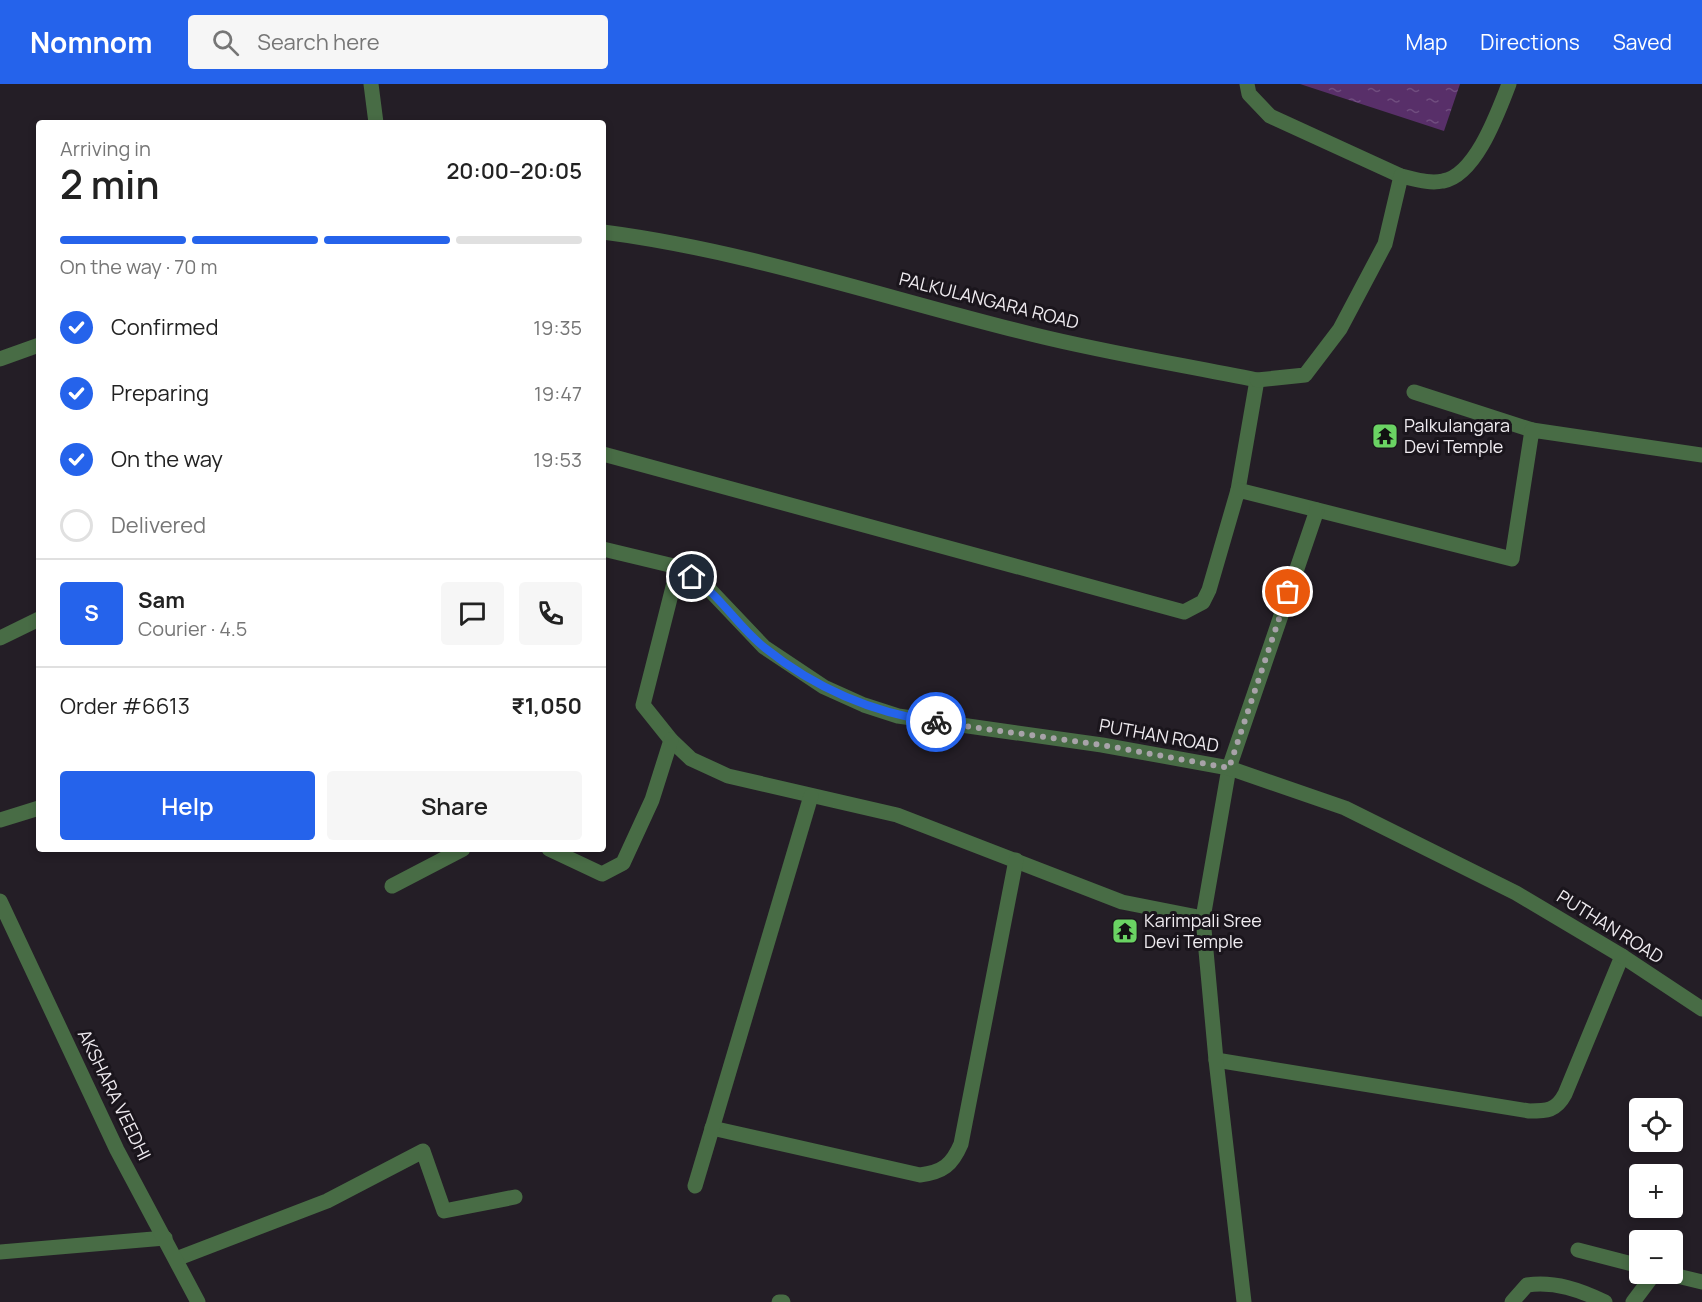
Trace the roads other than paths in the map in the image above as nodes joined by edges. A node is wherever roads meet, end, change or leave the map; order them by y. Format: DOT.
graph roads {
  1 [pos="371,84"];
  2 [pos="1247,84"];
  3 [pos="1509,84"];
  4 [pos="376,120"];
  5 [pos="1401,176"];
  6 [pos="606,232"];
  7 [pos="36,346"];
  8 [pos="0,359"];
  9 [pos="1257,380"];
  10 [pos="1414,392"];
  11 [pos="1532,430"];
  12 [pos="1702,454"];
  13 [pos="606,455"];
  14 [pos="1238,490"];
  15 [pos="1317,510"];
  16 [pos="606,550"];
  17 [pos="678,567"];
  18 [pos="36,620"];
  19 [pos="0,638"];
  20 [pos="671,740"];
  21 [pos="1229,768"];
  22 [pos="811,796"];
  23 [pos="36,808"];
  24 [pos="0,820"];
  25 [pos="457,852"];
  26 [pos="555,852"];
  27 [pos="1016,860"];
  28 [pos="392,886"];
  29 [pos="1,904"];
  30 [pos="1203,918"];
  31 [pos="1622,956"];
  32 [pos="1702,1009"];
  33 [pos="1216,1060"];
  34 [pos="712,1128"];
  35 [pos="695,1185"];
  36 [pos="515,1197"];
  37 [pos="165,1238"];
  38 [pos="1578,1250"];
  39 [pos="0,1252"];
  40 [pos="177,1259"];
  41 [pos="1629,1263"];
  42 [pos="1683,1277"];
  43 [pos="1702,1282"];
  44 [pos="1646,1284"];
  45 [pos="198,1302"];
  46 [pos="1244,1302"];
  47 [pos="1512,1302"];
  48 [pos="1605,1302"];
  49 [pos="1633,1302"];
  1 -- 4 [label="street"];
  2 -- 5 [label="street"];
  3 -- 5 [label="street"];
  5 -- 9 [label="street, PALKULANGARA ROAD"];
  6 -- 9 [label="street, PALKULANGARA ROAD"];
  7 -- 8 [label="street"];
  9 -- 14 [label="street"];
  10 -- 11 [label="street"];
  11 -- 12 [label="street"];
  11 -- 15 [label="street"];
  13 -- 14 [label="street"];
  14 -- 15 [label="street"];
  15 -- 21 [label="street"];
  16 -- 17 [label="street, PUTHAN ROAD"];
  17 -- 20 [label="street"];
  17 -- 21 [label="street, PUTHAN ROAD"];
  18 -- 19 [label="street"];
  20 -- 22 [label="street"];
  20 -- 26 [label="street"];
  21 -- 30 [label="street"];
  21 -- 31 [label="street, PUTHAN ROAD"];
  22 -- 27 [label="street"];
  22 -- 34 [label="street"];
  23 -- 24 [label="street"];
  25 -- 28 [label="street"];
  27 -- 30 [label="street"];
  27 -- 34 [label="street"];
  29 -- 37 [label="street, AKSHARA VEEDHI"];
  30 -- 33 [label="street"];
  31 -- 32 [label="street, PUTHAN ROAD"];
  31 -- 33 [label="street"];
  33 -- 46 [label="street"];
  34 -- 35 [label="street"];
  36 -- 40 [label="street"];
  37 -- 39 [label="street"];
  37 -- 40 [label="street, AKSHARA VEEDHI"];
  38 -- 41 [label="street"];
  40 -- 45 [label="street, AKSHARA VEEDHI"];
  42 -- 43 [label="street"];
  44 -- 49 [label="street"];
  47 -- 48 [label="street"];
}
